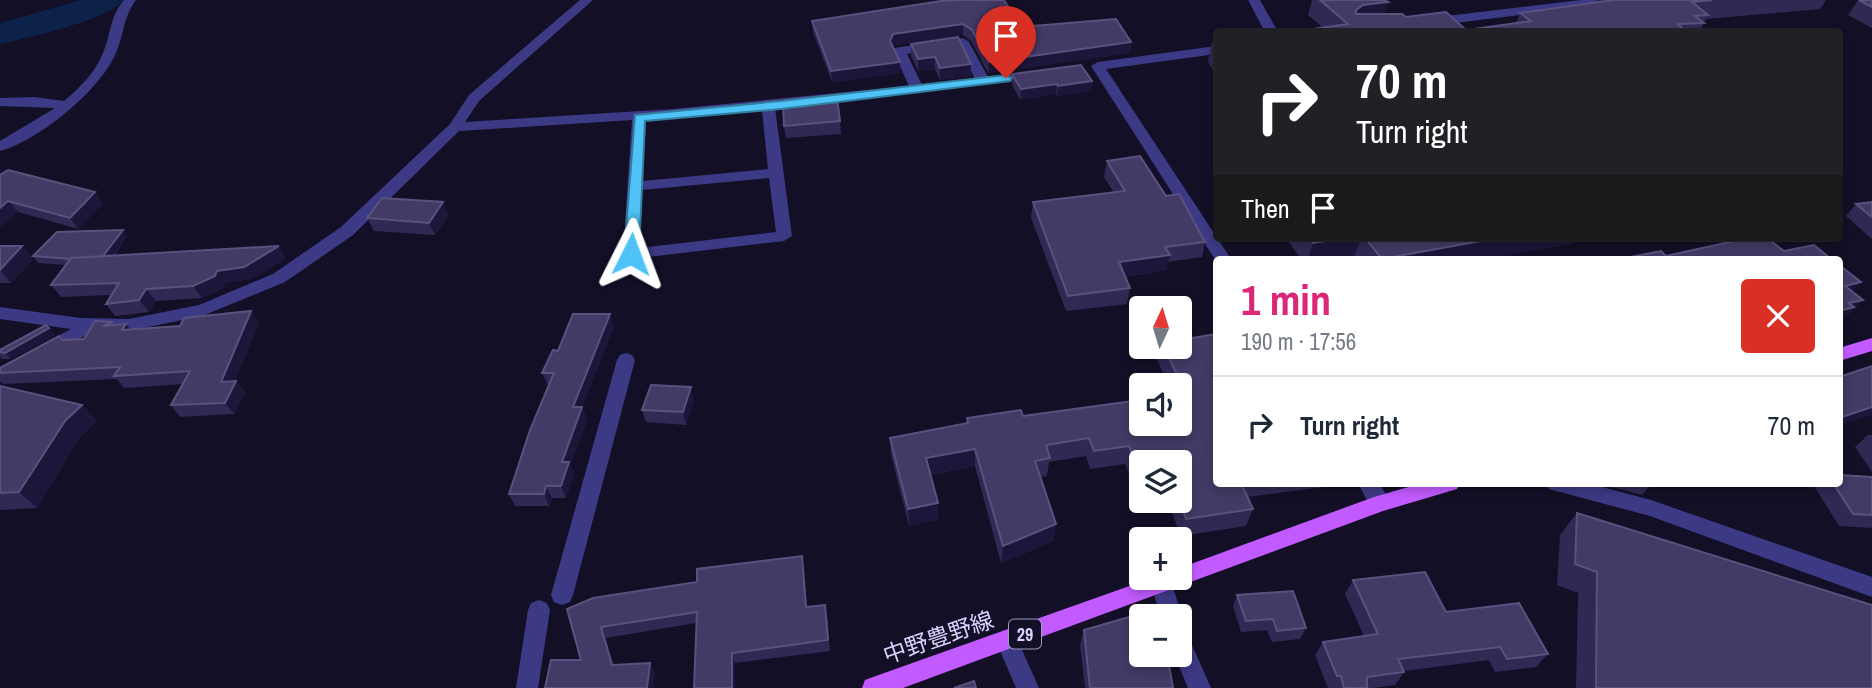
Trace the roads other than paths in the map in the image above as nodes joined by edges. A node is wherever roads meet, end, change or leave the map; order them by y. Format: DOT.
graph roads {
  1 [pos="130,0"];
  2 [pos="587,0"];
  3 [pos="1254,0"];
  4 [pos="1611,0"];
  5 [pos="1411,24"];
  6 [pos="1270,28"];
  7 [pos="1213,50"];
  8 [pos="1047,73"];
  9 [pos="983,81"];
  10 [pos="918,90"];
  11 [pos="0,102"];
  12 [pos="67,105"];
  13 [pos="768,106"];
  14 [pos="639,117"];
  15 [pos="455,127"];
  16 [pos="0,147"];
  17 [pos="776,173"];
  18 [pos="635,186"];
  19 [pos="1221,256"];
  20 [pos="0,313"];
  21 [pos="94,324"];
  22 [pos="1872,345"];
  23 [pos="1843,354"];
  24 [pos="626,360"];
  25 [pos="23,363"];
  26 [pos="1371,487"];
  27 [pos="1436,487"];
  28 [pos="1571,487"];
  29 [pos="1381,503"];
  30 [pos="1192,572"];
  31 [pos="1872,587"];
  32 [pos="1143,590"];
  33 [pos="562,595"];
  34 [pos="539,610"];
  35 [pos="1007,640"];
  36 [pos="1191,667"];
  37 [pos="527,688"];
  38 [pos="873,688"];
  39 [pos="1028,688"];
  40 [pos="1200,688"];
  1 -- 12 [label="street"];
  2 -- 15 [label="street"];
  3 -- 6 [label="street"];
  4 -- 5 [label="street"];
  7 -- 19 [label="street"];
  8 -- 9 [label="street"];
  9 -- 10 [label="street"];
  9 -- 10 [label="street"];
  10 -- 13 [label="street"];
  11 -- 12 [label="street"];
  12 -- 16 [label="street"];
  13 -- 14 [label="street"];
  13 -- 17 [label="street"];
  14 -- 15 [label="street"];
  14 -- 18 [label="street"];
  15 -- 21 [label="street"];
  17 -- 18 [label="street"];
  17 -- 18 [label="street"];
  20 -- 21 [label="street"];
  21 -- 25 [label="street"];
  22 -- 23 [label="main road"];
  24 -- 33 [label="street"];
  26 -- 29 [label="street"];
  27 -- 29 [label="main road, 中野豊野線 / 29"];
  28 -- 31 [label="street"];
  29 -- 30 [label="main road, 中野豊野線 / 29"];
  32 -- 35 [label="main road, 中野豊野線 / 29"];
  34 -- 37 [label="street"];
  35 -- 38 [label="main road, 中野豊野線 / 29"];
  35 -- 39 [label="street"];
  36 -- 40 [label="street"];
}
